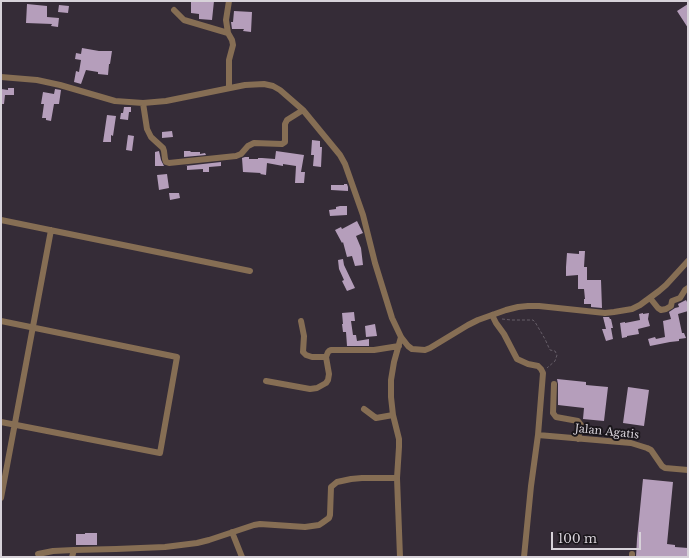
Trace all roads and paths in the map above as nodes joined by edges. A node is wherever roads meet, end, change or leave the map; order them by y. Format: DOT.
graph roads {
  1 [pos="229,1"];
  2 [pos="174,10"];
  3 [pos="228,34"];
  4 [pos="1,77"];
  5 [pos="229,88"];
  6 [pos="143,103"];
  7 [pos="303,110"];
  8 [pos="1,220"];
  9 [pos="52,230"];
  10 [pos="688,261"];
  11 [pos="250,271"];
  12 [pos="688,288"];
  13 [pos="650,298"];
  14 [pos="494,315"];
  15 [pos="1,321"];
  16 [pos="301,321"];
  17 [pos="33,328"];
  18 [pos="401,337"];
  19 [pos="399,346"];
  20 [pos="326,357"];
  21 [pos="544,372"];
  22 [pos="266,381"];
  23 [pos="554,384"];
  24 [pos="364,409"];
  25 [pos="393,415"];
  26 [pos="1,422"];
  27 [pos="15,425"];
  28 [pos="538,435"];
  29 [pos="578,439"];
  30 [pos="688,470"];
  31 [pos="397,478"];
  32 [pos="1,498"];
  33 [pos="232,532"];
  34 [pos="74,550"];
  35 [pos="38,554"];
  36 [pos="72,557"];
  37 [pos="242,557"];
  38 [pos="400,557"];
  39 [pos="524,557"];
  1 -- 3 [label="street"];
  2 -- 3 [label="street"];
  3 -- 5 [label="street"];
  4 -- 6 [label="street"];
  5 -- 6 [label="street"];
  5 -- 7 [label="street"];
  6 -- 7 [label="street"];
  7 -- 18 [label="street"];
  8 -- 9 [label="street"];
  9 -- 11 [label="street"];
  9 -- 17 [label="street"];
  10 -- 13 [label="street"];
  12 -- 13 [label="street"];
  13 -- 14 [label="street"];
  14 -- 18 [label="street"];
  14 -- 21 [label="street"];
  14 -- 21 [label="path"];
  15 -- 17 [label="street"];
  16 -- 20 [label="street"];
  17 -- 27 [label="street"];
  17 -- 27 [label="street"];
  18 -- 19 [label="street"];
  19 -- 20 [label="street"];
  19 -- 25 [label="street"];
  20 -- 22 [label="street"];
  21 -- 28 [label="street"];
  23 -- 29 [label="street"];
  24 -- 25 [label="street"];
  25 -- 31 [label="street"];
  26 -- 27 [label="street"];
  27 -- 32 [label="street"];
  28 -- 29 [label="street, Jalan Agatis"];
  28 -- 39 [label="street"];
  29 -- 30 [label="street, Jalan Agatis"];
  31 -- 33 [label="street"];
  31 -- 38 [label="street"];
  33 -- 34 [label="street"];
  33 -- 37 [label="street"];
  34 -- 35 [label="street"];
  34 -- 36 [label="street"];
}
